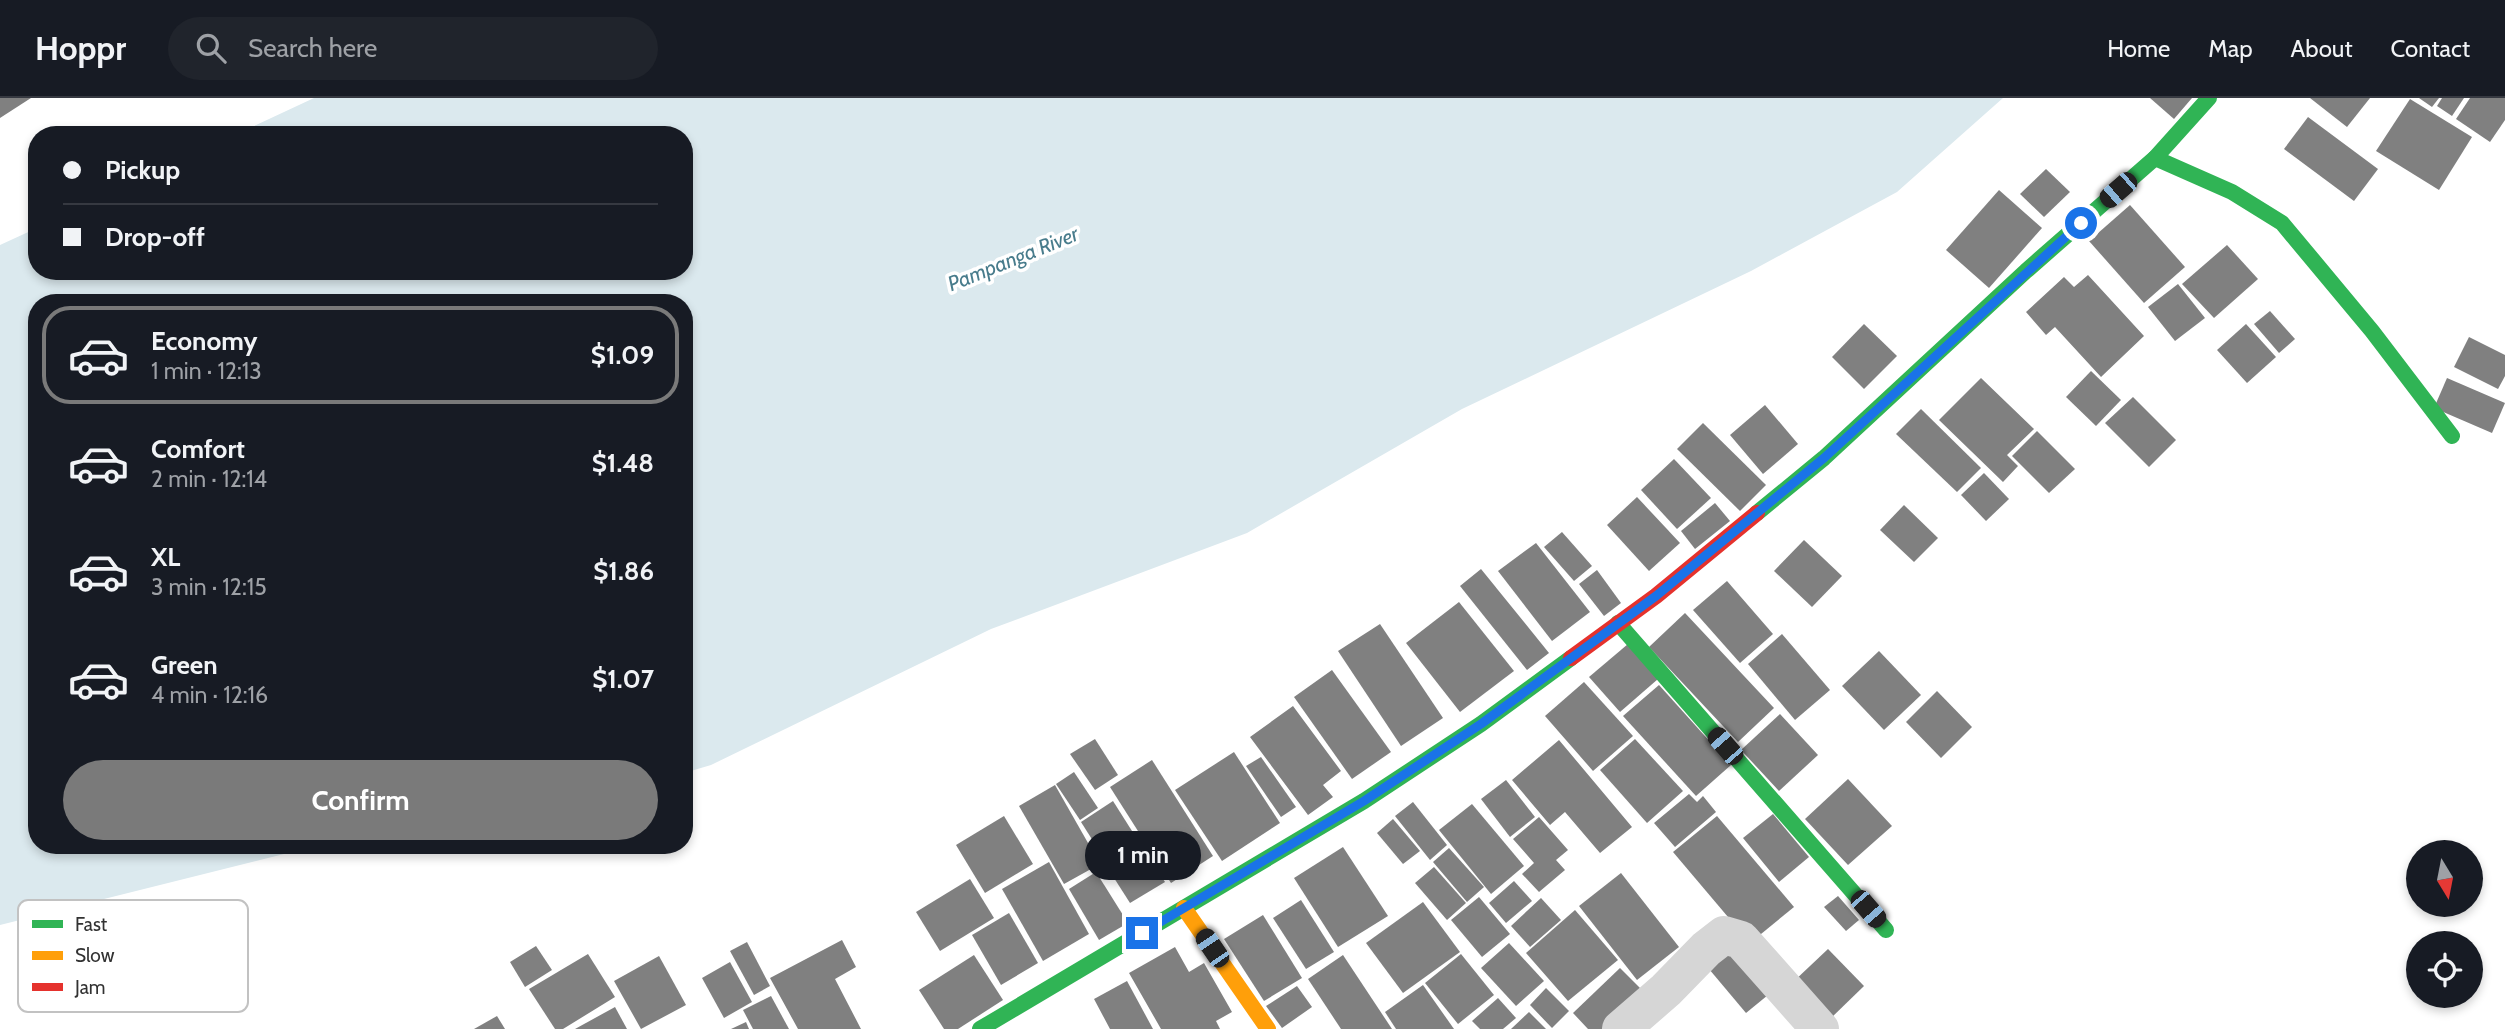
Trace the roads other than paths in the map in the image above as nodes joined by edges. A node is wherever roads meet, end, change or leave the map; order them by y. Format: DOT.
graph roads {
  1 [pos="2209,98"];
  2 [pos="2155,158"];
  3 [pos="2452,436"];
  4 [pos="1618,623"];
  5 [pos="1184,908"];
  6 [pos="1886,930"];
  7 [pos="980,1029"];
  8 [pos="1268,1029"];
  9 [pos="1621,1029"];
  10 [pos="1820,1029"];
  1 -- 2 [label="street"];
  2 -- 3 [label="street"];
  2 -- 4 [label="street"];
  4 -- 5 [label="street"];
  4 -- 6 [label="street"];
  5 -- 7 [label="street"];
  5 -- 8 [label="street"];
  9 -- 10 [label="street"];
}
